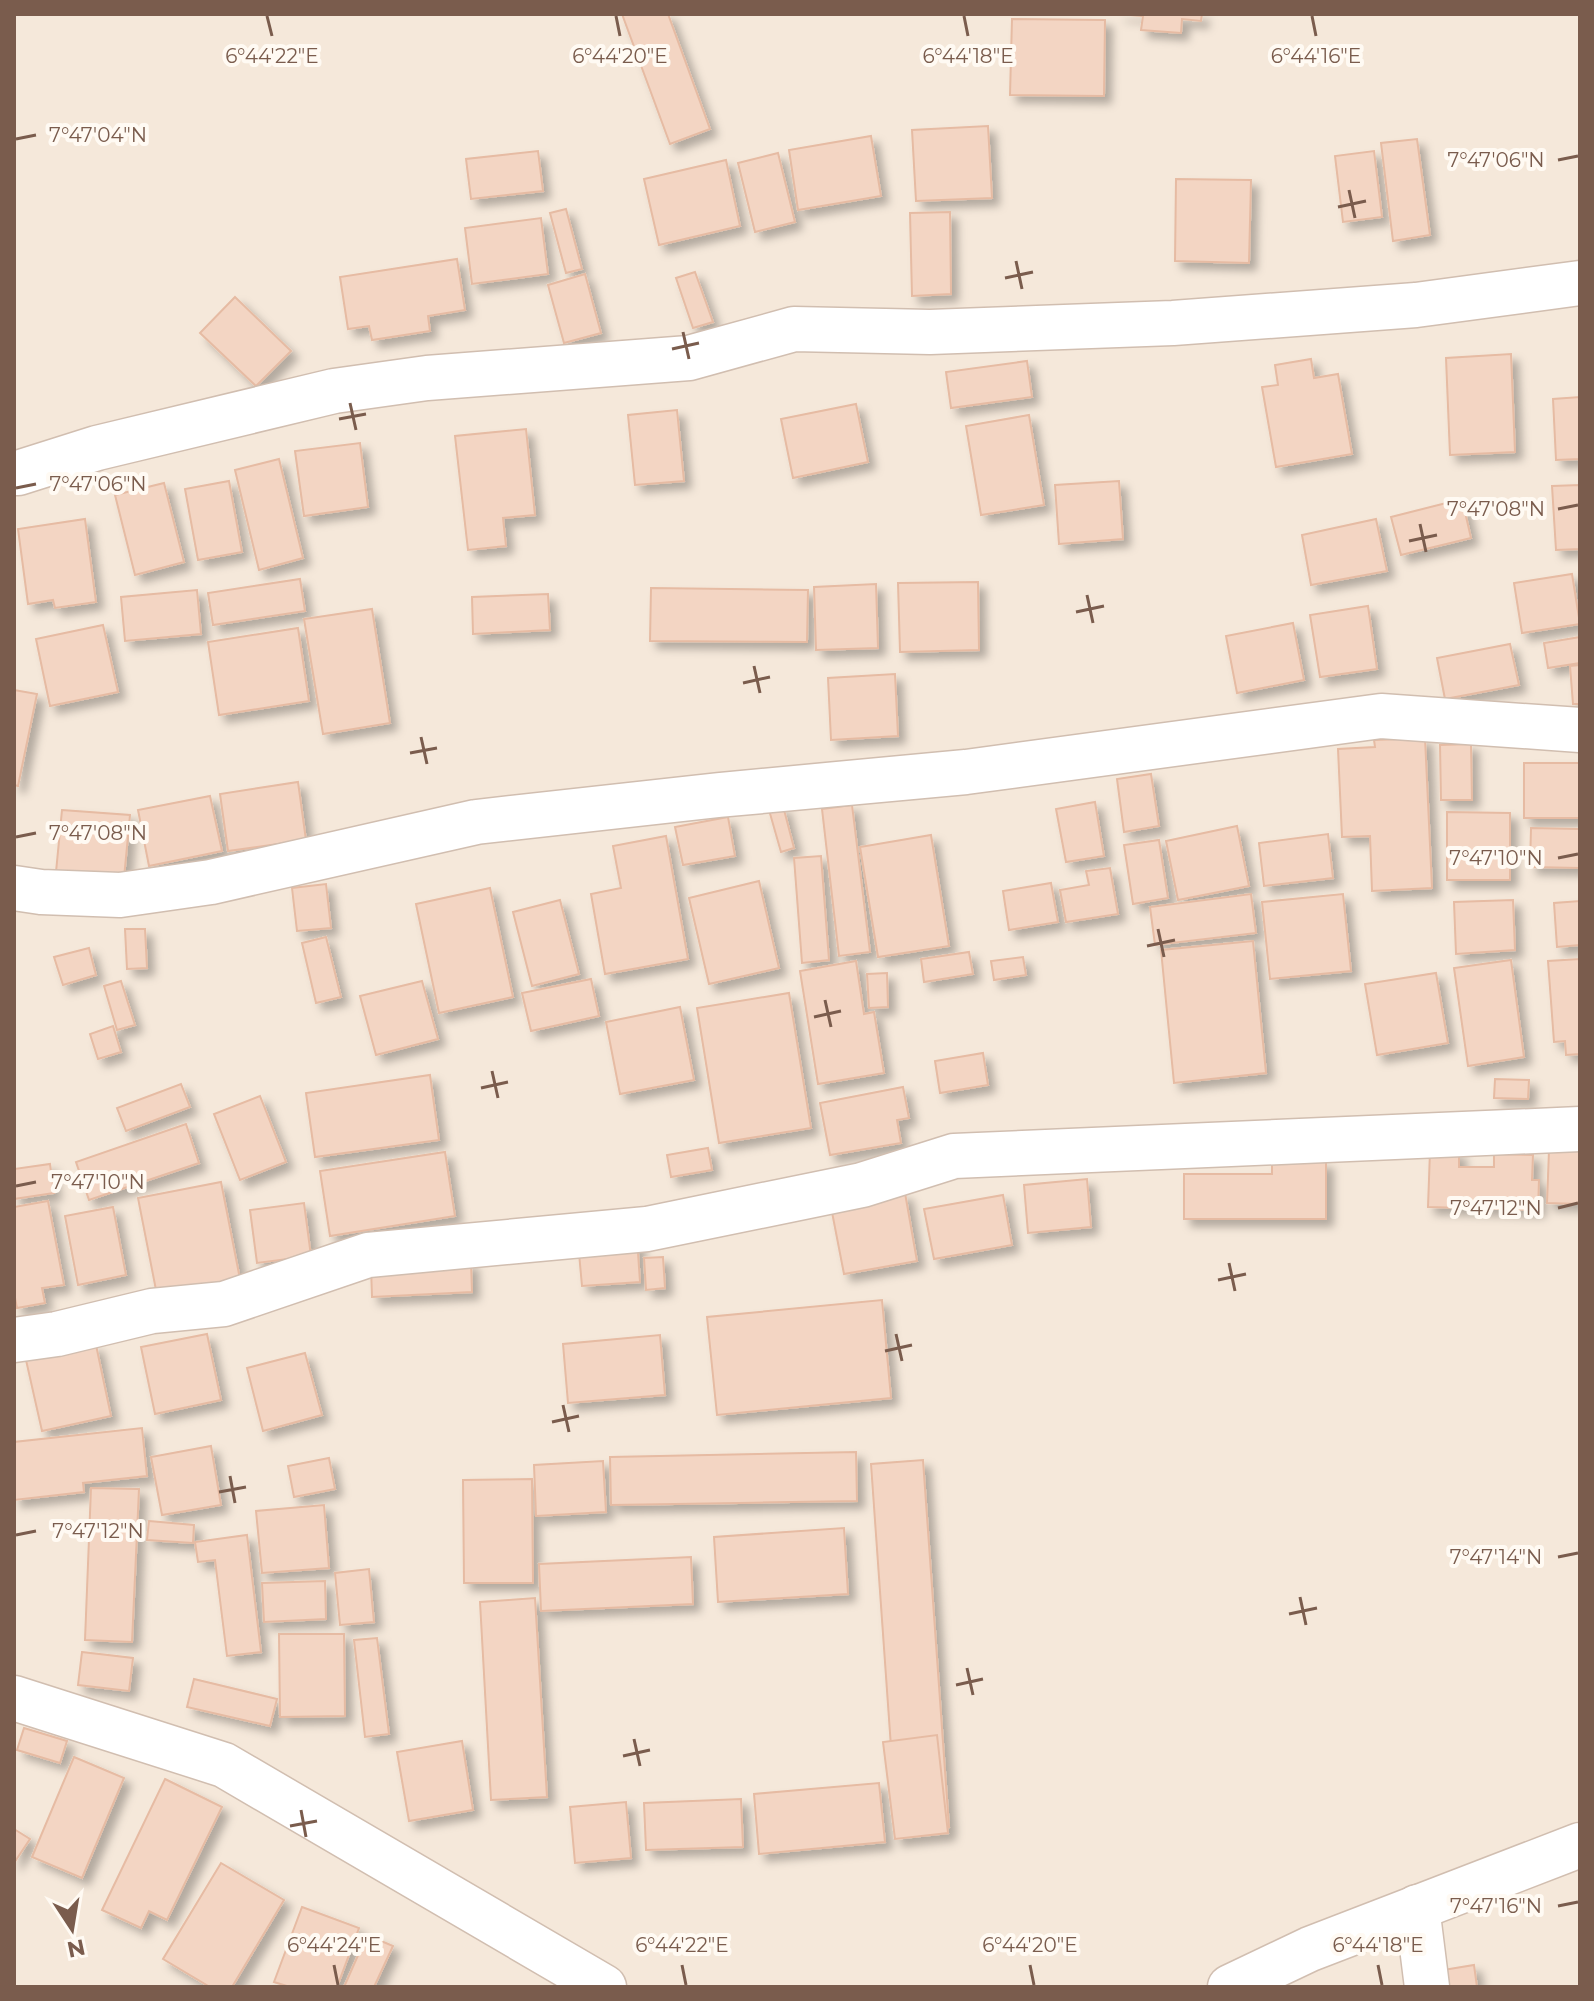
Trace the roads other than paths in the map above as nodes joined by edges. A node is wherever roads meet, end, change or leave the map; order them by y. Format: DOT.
graph roads {
  1 [pos="1580,283"];
  2 [pos="18,473"];
  3 [pos="1580,730"];
  4 [pos="14,888"];
  5 [pos="1580,1129"];
  6 [pos="14,1340"];
  7 [pos="14,1698"];
  8 [pos="1580,1845"];
  9 [pos="1417,1907"];
  10 [pos="604,1987"];
  11 [pos="1230,1987"];
  12 [pos="1427,1987"];
  1 -- 2 [label="street"];
  3 -- 4 [label="street"];
  5 -- 6 [label="street"];
  7 -- 10 [label="street"];
  8 -- 9 [label="street"];
  9 -- 11 [label="street"];
  9 -- 12 [label="street"];
}
